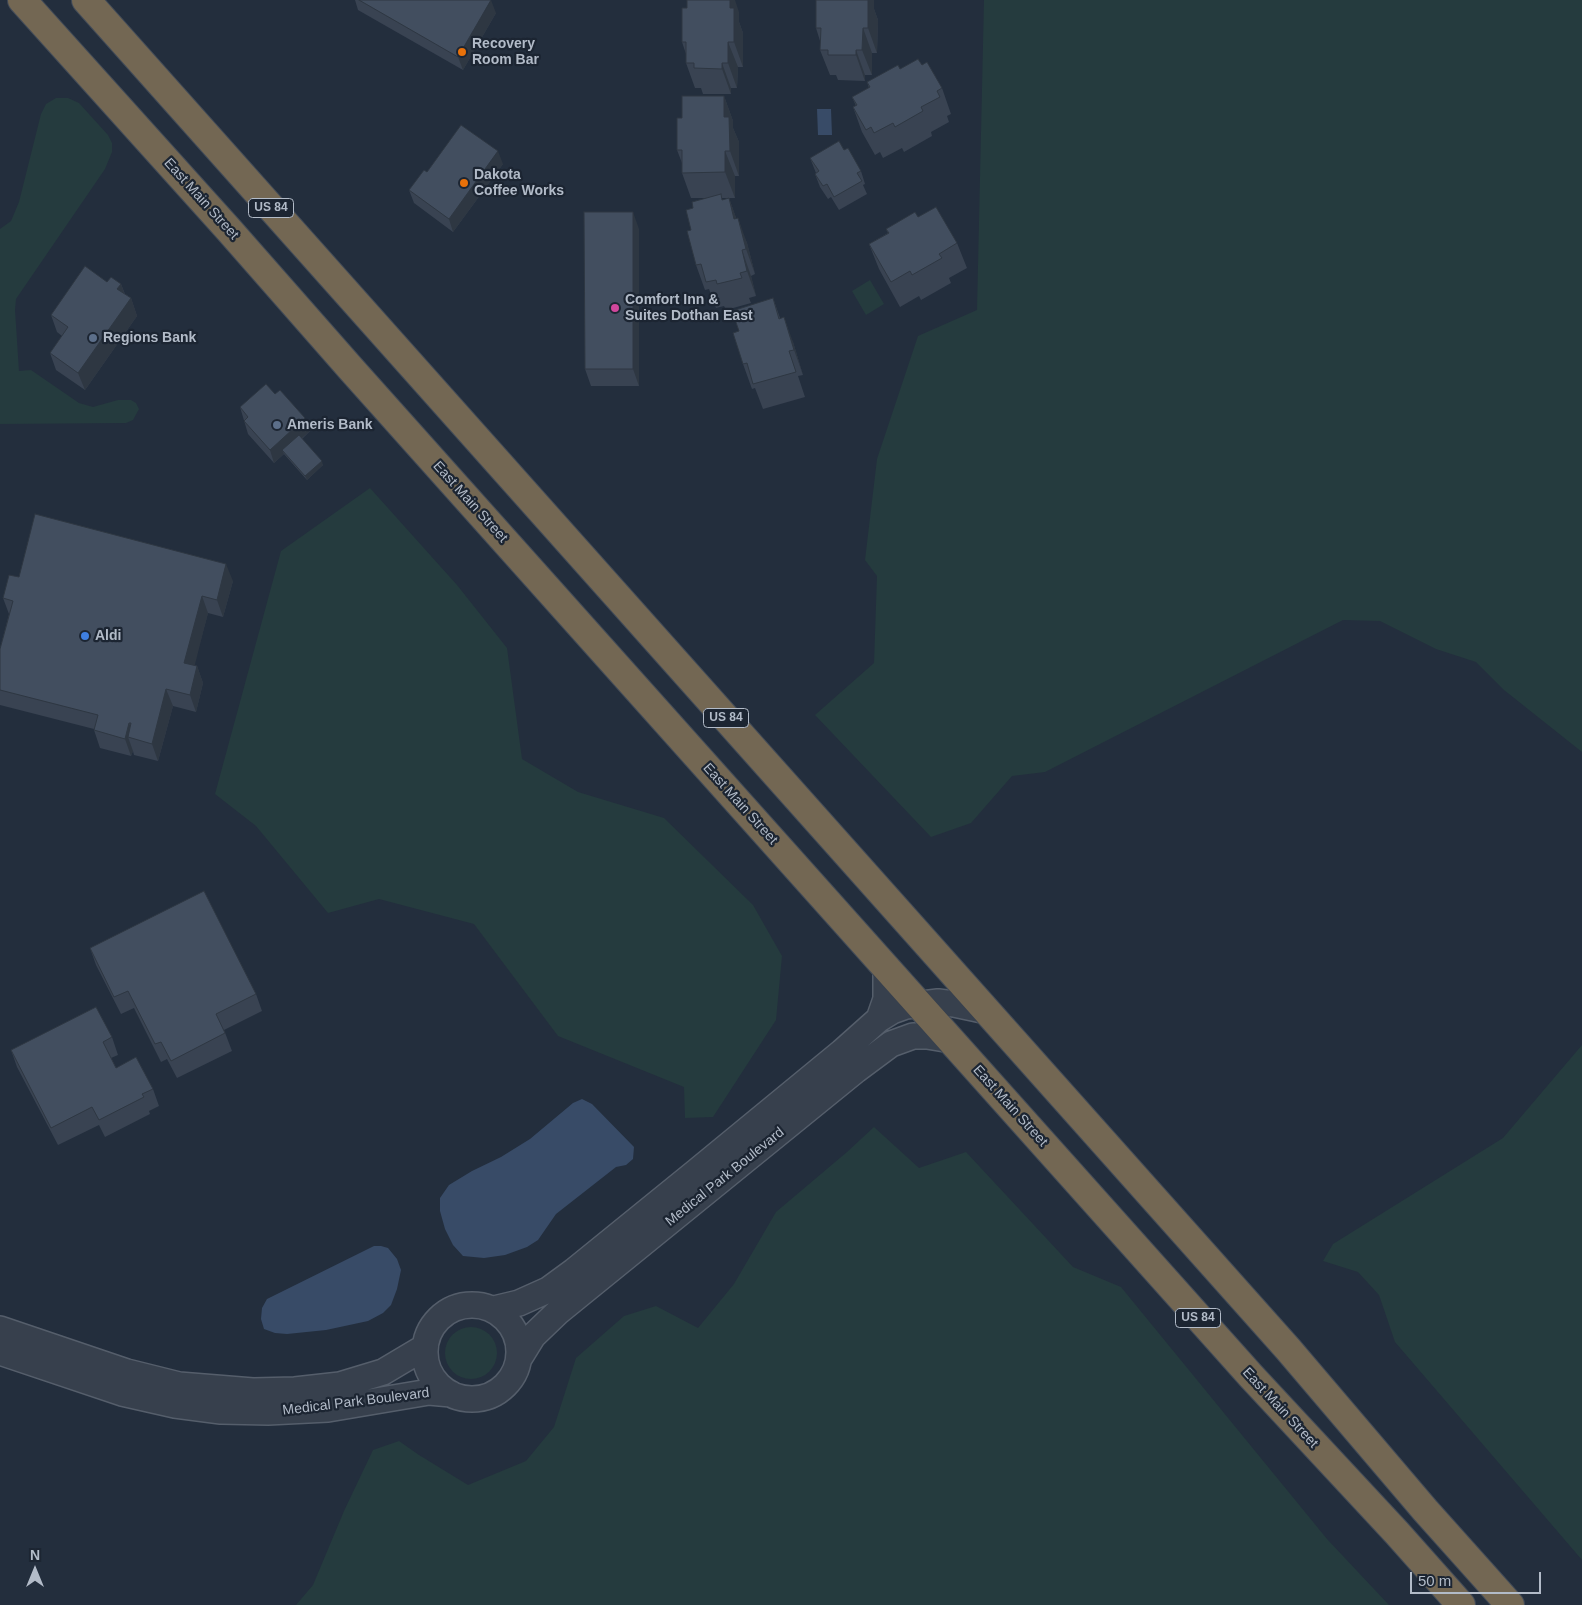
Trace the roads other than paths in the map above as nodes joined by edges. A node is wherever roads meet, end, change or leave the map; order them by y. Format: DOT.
graph roads {
  1 [pos="22,0"];
  2 [pos="86,0"];
  3 [pos="886,967"];
  4 [pos="918,1004"];
  5 [pos="987,1012"];
  6 [pos="879,1019"];
  7 [pos="950,1040"];
  8 [pos="494,1309"];
  9 [pos="0,1329"];
  10 [pos="425,1347"];
  11 [pos="0,1352"];
  12 [pos="520,1357"];
  13 [pos="451,1394"];
  14 [pos="1461,1605"];
  15 [pos="1510,1605"];
  1 -- 3 [label="highway, East Main Street / US 84"];
  2 -- 5 [label="highway, US 84"];
  3 -- 4 [label="highway, East Main Street / US 84"];
  3 -- 6 [label="street"];
  4 -- 5 [label="street, Medical Park Boulevard"];
  4 -- 6 [label="street, Medical Park Boulevard"];
  4 -- 7 [label="highway, East Main Street / US 84"];
  5 -- 15 [label="highway, US 84"];
  6 -- 8 [label="street, Medical Park Boulevard"];
  7 -- 12 [label="street, Medical Park Boulevard"];
  7 -- 14 [label="highway, East Main Street / US 84"];
  8 -- 10 [label="street"];
  8 -- 12 [label="street"];
  9 -- 10 [label="street, Medical Park Boulevard"];
  10 -- 13 [label="street"];
  11 -- 13 [label="street, Medical Park Boulevard"];
  12 -- 13 [label="street"];
}
